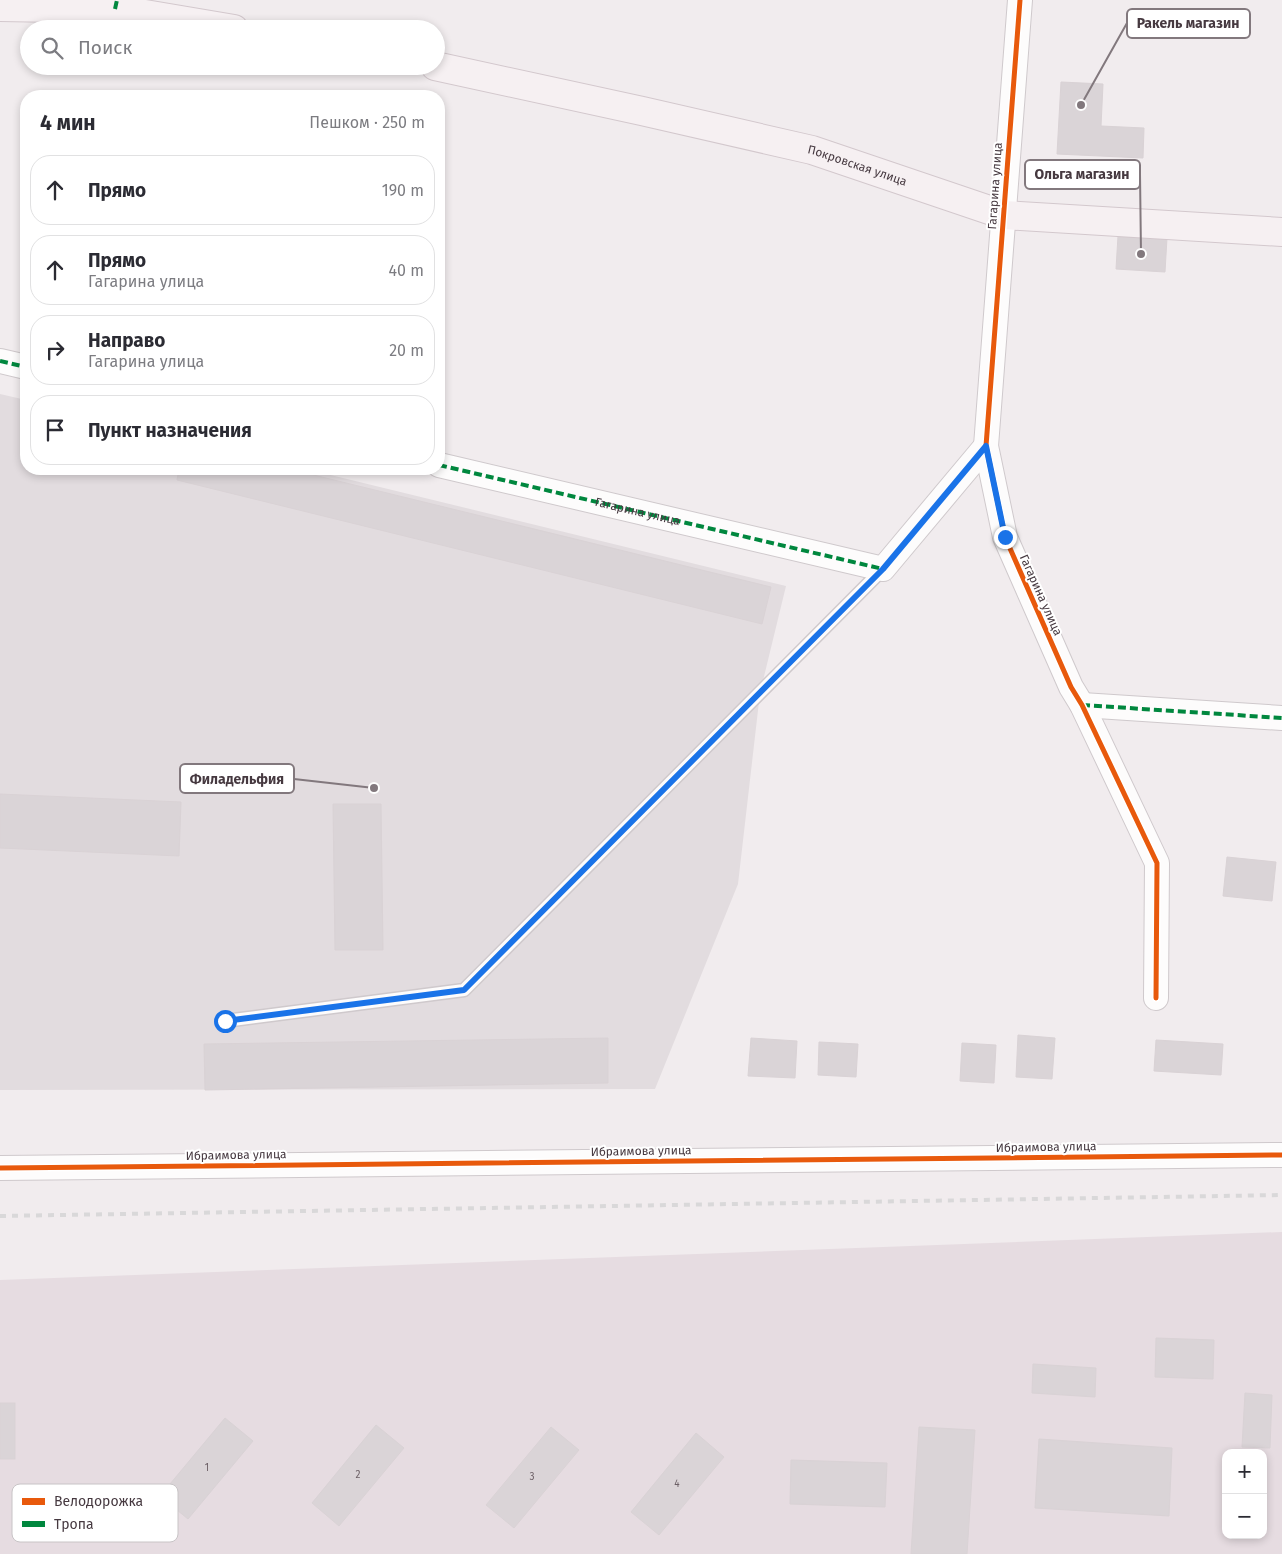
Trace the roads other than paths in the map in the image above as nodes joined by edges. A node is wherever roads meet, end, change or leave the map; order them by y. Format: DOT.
graph roads {
  1 [pos="1020,0"];
  2 [pos="116,4"];
  3 [pos="0,7"];
  4 [pos="192,20"];
  5 [pos="445,68"];
  6 [pos="1004,214"];
  7 [pos="1282,232"];
  8 [pos="0,361"];
  9 [pos="20,366"];
  10 [pos="986,446"];
  11 [pos="445,465"];
  12 [pos="883,569"];
  13 [pos="1082,705"];
  14 [pos="1282,718"];
  15 [pos="1156,998"];
  16 [pos="225,1021"];
  17 [pos="1282,1155"];
  18 [pos="0,1168"];
  1 -- 6 [label="street, Гагарина улица"];
  2 -- 3 [label="street"];
  2 -- 4 [label="street"];
  5 -- 6 [label="street, Покровская улица"];
  6 -- 7 [label="street, Покровская улица"];
  6 -- 10 [label="street, Гагарина улица"];
  8 -- 9 [label="street"];
  10 -- 12 [label="street"];
  10 -- 13 [label="street, Гагарина улица"];
  11 -- 12 [label="street, Гагарина улица"];
  12 -- 16 [label="lane"];
  13 -- 14 [label="street"];
  13 -- 15 [label="street, Гагарина улица"];
  17 -- 18 [label="street, Ибраимова улица"];
}
